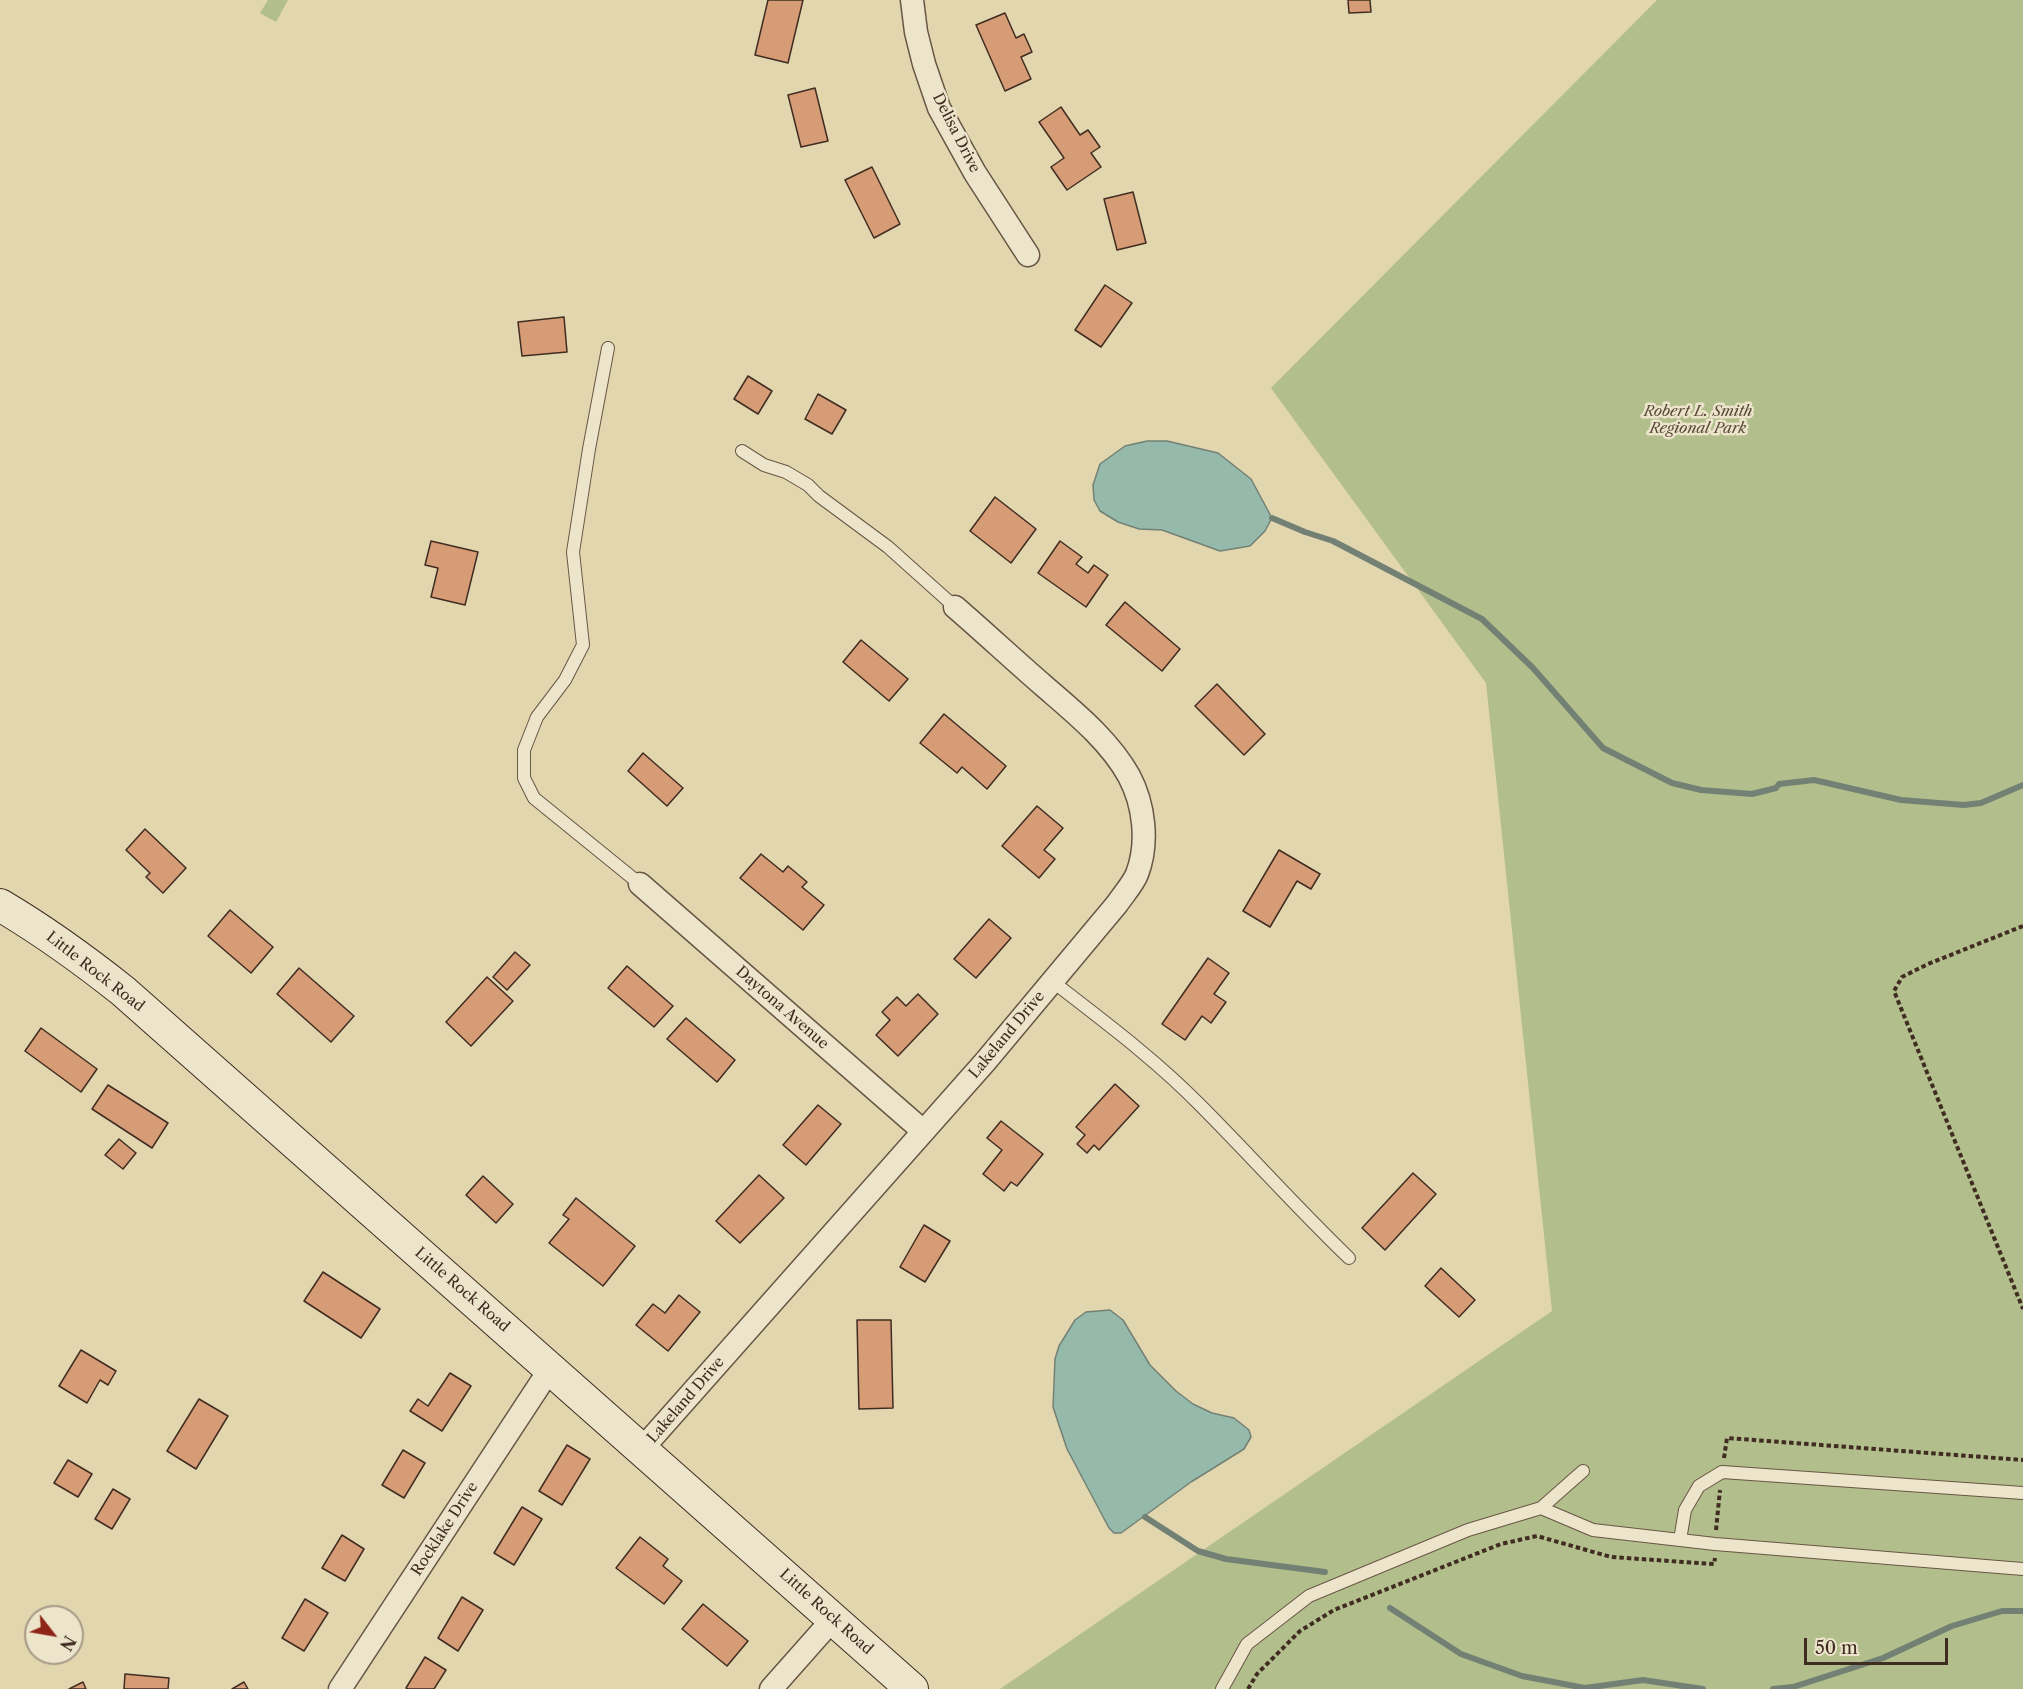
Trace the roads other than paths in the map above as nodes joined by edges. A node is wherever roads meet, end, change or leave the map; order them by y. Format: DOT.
graph roads {
  1 [pos="912,0"];
  2 [pos="1028,255"];
  3 [pos="608,348"];
  4 [pos="742,451"];
  5 [pos="955,607"];
  6 [pos="640,884"];
  7 [pos="0,905"];
  8 [pos="1052,981"];
  9 [pos="923,1131"];
  10 [pos="1349,1258"];
  11 [pos="550,1369"];
  12 [pos="642,1449"];
  13 [pos="1583,1471"];
  14 [pos="2023,1493"];
  15 [pos="1541,1508"];
  16 [pos="1680,1540"];
  17 [pos="2023,1569"];
  18 [pos="833,1619"];
  19 [pos="340,1689"];
  20 [pos="771,1689"];
  21 [pos="912,1689"];
  22 [pos="1222,1689"];
  1 -- 2 [label="street, Delisa Drive"];
  3 -- 6 [label="lane"];
  4 -- 5 [label="lane"];
  5 -- 8 [label="street, Lakeland Drive"];
  6 -- 9 [label="street, Daytona Avenue"];
  7 -- 11 [label="main road, Little Rock Road"];
  8 -- 9 [label="street, Lakeland Drive"];
  8 -- 10 [label="lane"];
  9 -- 12 [label="street, Lakeland Drive"];
  11 -- 12 [label="main road, Little Rock Road"];
  11 -- 19 [label="street, Rocklake Drive"];
  12 -- 18 [label="main road, Little Rock Road"];
  13 -- 15 [label="lane"];
  14 -- 16 [label="lane"];
  15 -- 16 [label="lane"];
  15 -- 22 [label="lane"];
  16 -- 17 [label="lane"];
  18 -- 20 [label="street"];
  18 -- 21 [label="main road, Little Rock Road"];
}
